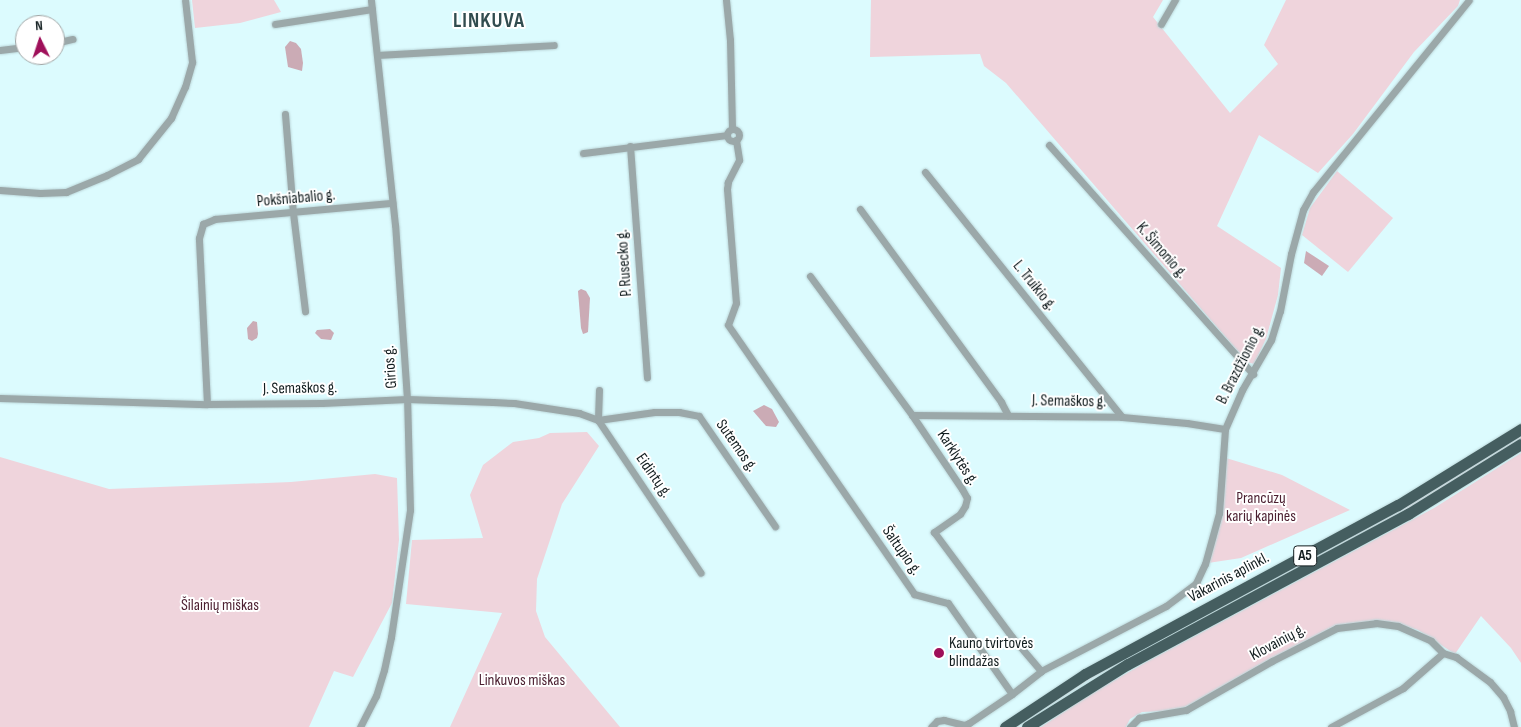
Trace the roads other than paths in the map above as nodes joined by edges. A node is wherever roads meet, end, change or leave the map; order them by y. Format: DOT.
graph roads {
  1 [pos="185,0"];
  2 [pos="371,0"];
  3 [pos="726,0"];
  4 [pos="1176,0"];
  5 [pos="1468,0"];
  6 [pos="372,9"];
  7 [pos="275,24"];
  8 [pos="1161,24"];
  9 [pos="73,39"];
  10 [pos="65,40"];
  11 [pos="554,45"];
  12 [pos="15,48"];
  13 [pos="0,50"];
  14 [pos="377,55"];
  15 [pos="285,114"];
  16 [pos="729,132"];
  17 [pos="1049,145"];
  18 [pos="630,146"];
  19 [pos="583,153"];
  20 [pos="925,172"];
  21 [pos="0,190"];
  22 [pos="392,203"];
  23 [pos="860,209"];
  24 [pos="293,213"];
  25 [pos="810,276"];
  26 [pos="305,311"];
  27 [pos="1254,374"];
  28 [pos="647,377"];
  29 [pos="599,390"];
  30 [pos="0,398"];
  31 [pos="407,399"];
  32 [pos="207,404"];
  33 [pos="912,414"];
  34 [pos="1008,415"];
  35 [pos="1122,417"];
  36 [pos="598,420"];
  37 [pos="1225,429"];
  38 [pos="1521,429"];
  39 [pos="1521,444"];
  40 [pos="775,526"];
  41 [pos="701,573"];
  42 [pos="1443,653"];
  43 [pos="1041,671"];
  44 [pos="1012,694"];
  45 [pos="360,727"];
  46 [pos="931,727"];
  47 [pos="1005,727"];
  48 [pos="1027,727"];
  49 [pos="1130,727"];
  50 [pos="1330,727"];
  51 [pos="1514,727"];
  1 -- 21 [label="street"];
  2 -- 6 [label="street, Girios g."];
  3 -- 16 [label="street"];
  4 -- 8 [label="street"];
  5 -- 27 [label="street, B. Brazdžionio g."];
  6 -- 7 [label="street"];
  6 -- 14 [label="street, Girios g."];
  9 -- 10 [label="street"];
  11 -- 14 [label="street"];
  12 -- 13 [label="street"];
  14 -- 22 [label="street, Girios g."];
  15 -- 24 [label="street"];
  16 -- 18 [label="street"];
  16 -- 44 [label="street, Šaltupio g."];
  17 -- 27 [label="street, K. Šimonio g."];
  18 -- 19 [label="street"];
  18 -- 28 [label="street, P. Rusecko g."];
  20 -- 35 [label="street, L. Truikio g."];
  22 -- 24 [label="street, Pokšniabalio g."];
  22 -- 31 [label="street, Girios g."];
  23 -- 34 [label="street"];
  24 -- 26 [label="street"];
  24 -- 32 [label="street, Pokšniabalio g."];
  25 -- 33 [label="street, Karklytės g."];
  27 -- 37 [label="street, B. Brazdžionio g."];
  29 -- 36 [label="street"];
  30 -- 32 [label="street, J. Semaškos g."];
  31 -- 32 [label="street, J. Semaškos g."];
  31 -- 36 [label="street, J. Semaškos g."];
  31 -- 45 [label="street, Girios g."];
  33 -- 34 [label="street, J. Semaškos g."];
  33 -- 43 [label="street, Karklytės g."];
  34 -- 35 [label="street, J. Semaškos g."];
  35 -- 37 [label="street, J. Semaškos g."];
  36 -- 40 [label="street, Sutemos g."];
  36 -- 41 [label="street, Eidintų g."];
  37 -- 43 [label="street, B. Brazdžionio g."];
  38 -- 47 [label="highway, Vakarinis aplinkl. / A5"];
  39 -- 48 [label="highway, Vakarinis aplinkl. / A5"];
  42 -- 49 [label="street, Klovainių g."];
  42 -- 50 [label="street"];
  42 -- 51 [label="street, Klovainių g."];
  43 -- 44 [label="street, B. Brazdžionio g."];
  44 -- 46 [label="street"];
}
